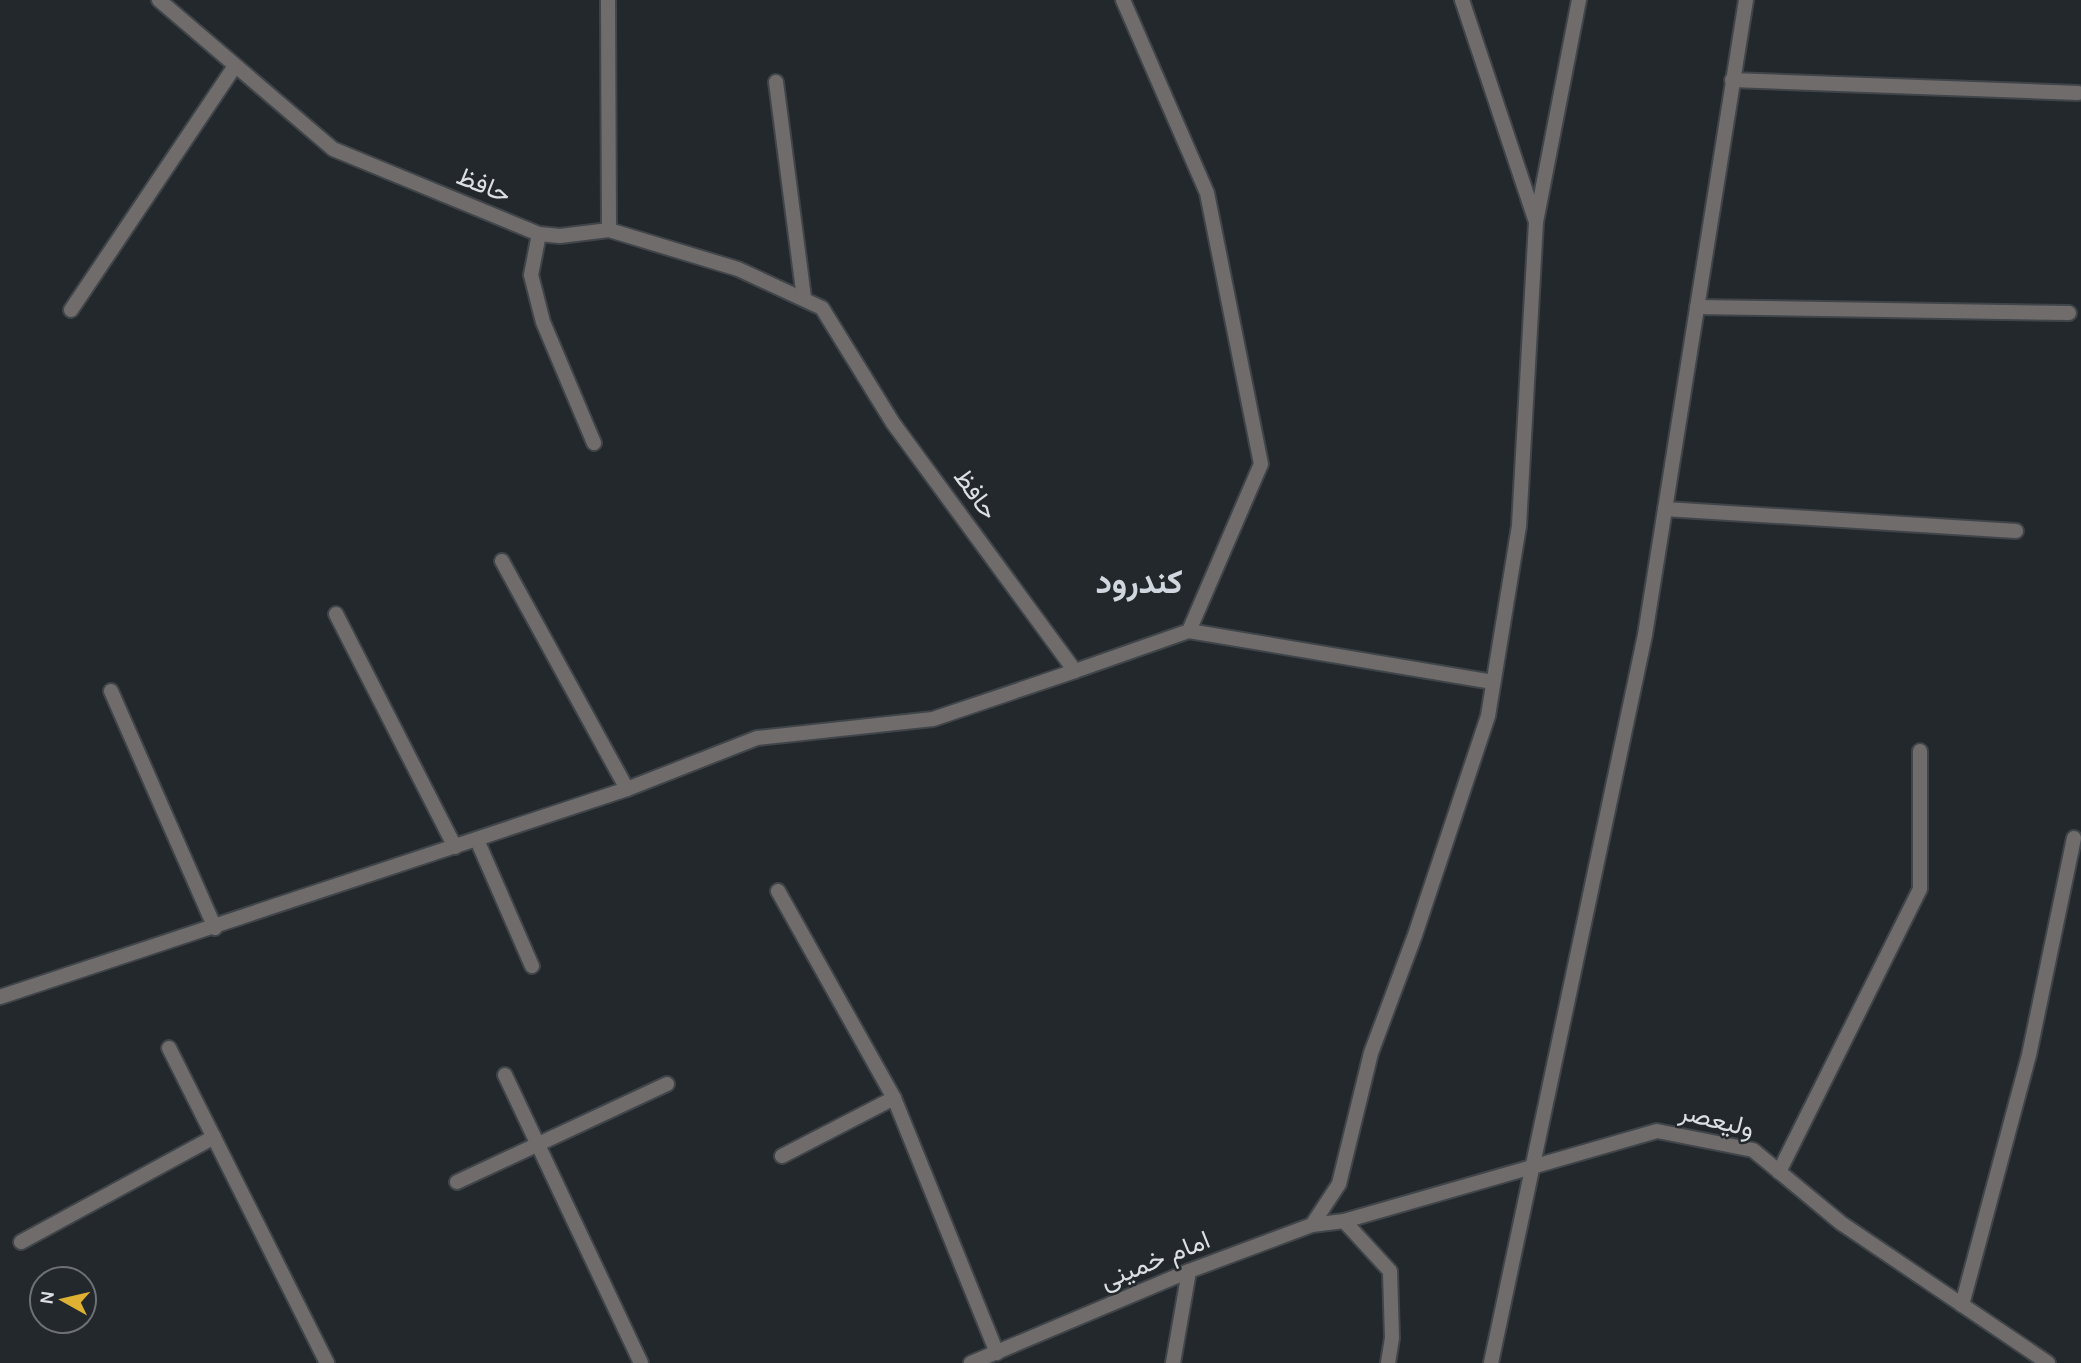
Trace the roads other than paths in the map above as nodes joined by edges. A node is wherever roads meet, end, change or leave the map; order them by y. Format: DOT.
graph roads {
  1 [pos="159,0"];
  2 [pos="608,0"];
  3 [pos="1123,0"];
  4 [pos="1462,0"];
  5 [pos="1579,0"];
  6 [pos="1746,0"];
  7 [pos="235,66"];
  8 [pos="1732,80"];
  9 [pos="776,82"];
  10 [pos="2078,93"];
  11 [pos="1536,222"];
  12 [pos="609,230"];
  13 [pos="539,234"];
  14 [pos="804,299"];
  15 [pos="1697,307"];
  16 [pos="71,310"];
  17 [pos="2069,313"];
  18 [pos="594,443"];
  19 [pos="1665,509"];
  20 [pos="2017,531"];
  21 [pos="502,562"];
  22 [pos="336,614"];
  23 [pos="1189,632"];
  24 [pos="1074,671"];
  25 [pos="1493,682"];
  26 [pos="111,691"];
  27 [pos="1920,751"];
  28 [pos="627,789"];
  29 [pos="2074,838"];
  30 [pos="477,840"];
  31 [pos="455,847"];
  32 [pos="778,891"];
  33 [pos="215,928"];
  34 [pos="532,966"];
  35 [pos="0,997"];
  36 [pos="169,1048"];
  37 [pos="505,1075"];
  38 [pos="667,1084"];
  39 [pos="894,1098"];
  40 [pos="214,1137"];
  41 [pos="538,1144"];
  42 [pos="782,1156"];
  43 [pos="1534,1164"];
  44 [pos="1779,1172"];
  45 [pos="457,1182"];
  46 [pos="1361,1214"];
  47 [pos="1344,1221"];
  48 [pos="1312,1225"];
  49 [pos="21,1242"];
  50 [pos="1189,1271"];
  51 [pos="1962,1305"];
  52 [pos="997,1353"];
  53 [pos="327,1363"];
  54 [pos="641,1363"];
  55 [pos="971,1363"];
  56 [pos="1173,1363"];
  57 [pos="1388,1363"];
  58 [pos="1491,1363"];
  59 [pos="2048,1363"];
  1 -- 7 [label="street, حافظ"];
  2 -- 12 [label="street"];
  3 -- 23 [label="street"];
  4 -- 11 [label="street"];
  5 -- 11 [label="street"];
  6 -- 8 [label="street"];
  7 -- 13 [label="street, حافظ"];
  7 -- 16 [label="street"];
  8 -- 10 [label="street"];
  8 -- 15 [label="street"];
  9 -- 14 [label="street"];
  11 -- 25 [label="street"];
  12 -- 13 [label="street, حافظ"];
  12 -- 14 [label="street, حافظ"];
  13 -- 18 [label="street"];
  14 -- 24 [label="street, حافظ"];
  15 -- 17 [label="street"];
  15 -- 19 [label="street"];
  19 -- 20 [label="street"];
  19 -- 43 [label="street"];
  21 -- 28 [label="street"];
  22 -- 31 [label="street"];
  23 -- 24 [label="street"];
  23 -- 25 [label="street"];
  24 -- 28 [label="street"];
  25 -- 48 [label="street"];
  26 -- 33 [label="street"];
  27 -- 44 [label="street"];
  28 -- 30 [label="street"];
  29 -- 51 [label="street"];
  30 -- 31 [label="street"];
  30 -- 34 [label="street"];
  31 -- 33 [label="street"];
  32 -- 39 [label="street"];
  33 -- 35 [label="street"];
  36 -- 40 [label="street"];
  37 -- 41 [label="street"];
  38 -- 41 [label="street"];
  39 -- 42 [label="street"];
  39 -- 52 [label="street"];
  40 -- 49 [label="street"];
  40 -- 53 [label="street"];
  41 -- 45 [label="street"];
  41 -- 54 [label="street"];
  43 -- 44 [label="street, ولیعصر"];
  43 -- 46 [label="street, ولیعصر"];
  43 -- 58 [label="street"];
  44 -- 51 [label="street, ولیعصر"];
  46 -- 47 [label="street, امام خمینی"];
  47 -- 48 [label="street, امام خمینی"];
  47 -- 57 [label="street"];
  48 -- 50 [label="street, امام خمینی"];
  50 -- 52 [label="street, امام خمینی"];
  50 -- 56 [label="street"];
  51 -- 59 [label="street, ولیعصر"];
  52 -- 55 [label="street, امام خمینی"];
}
